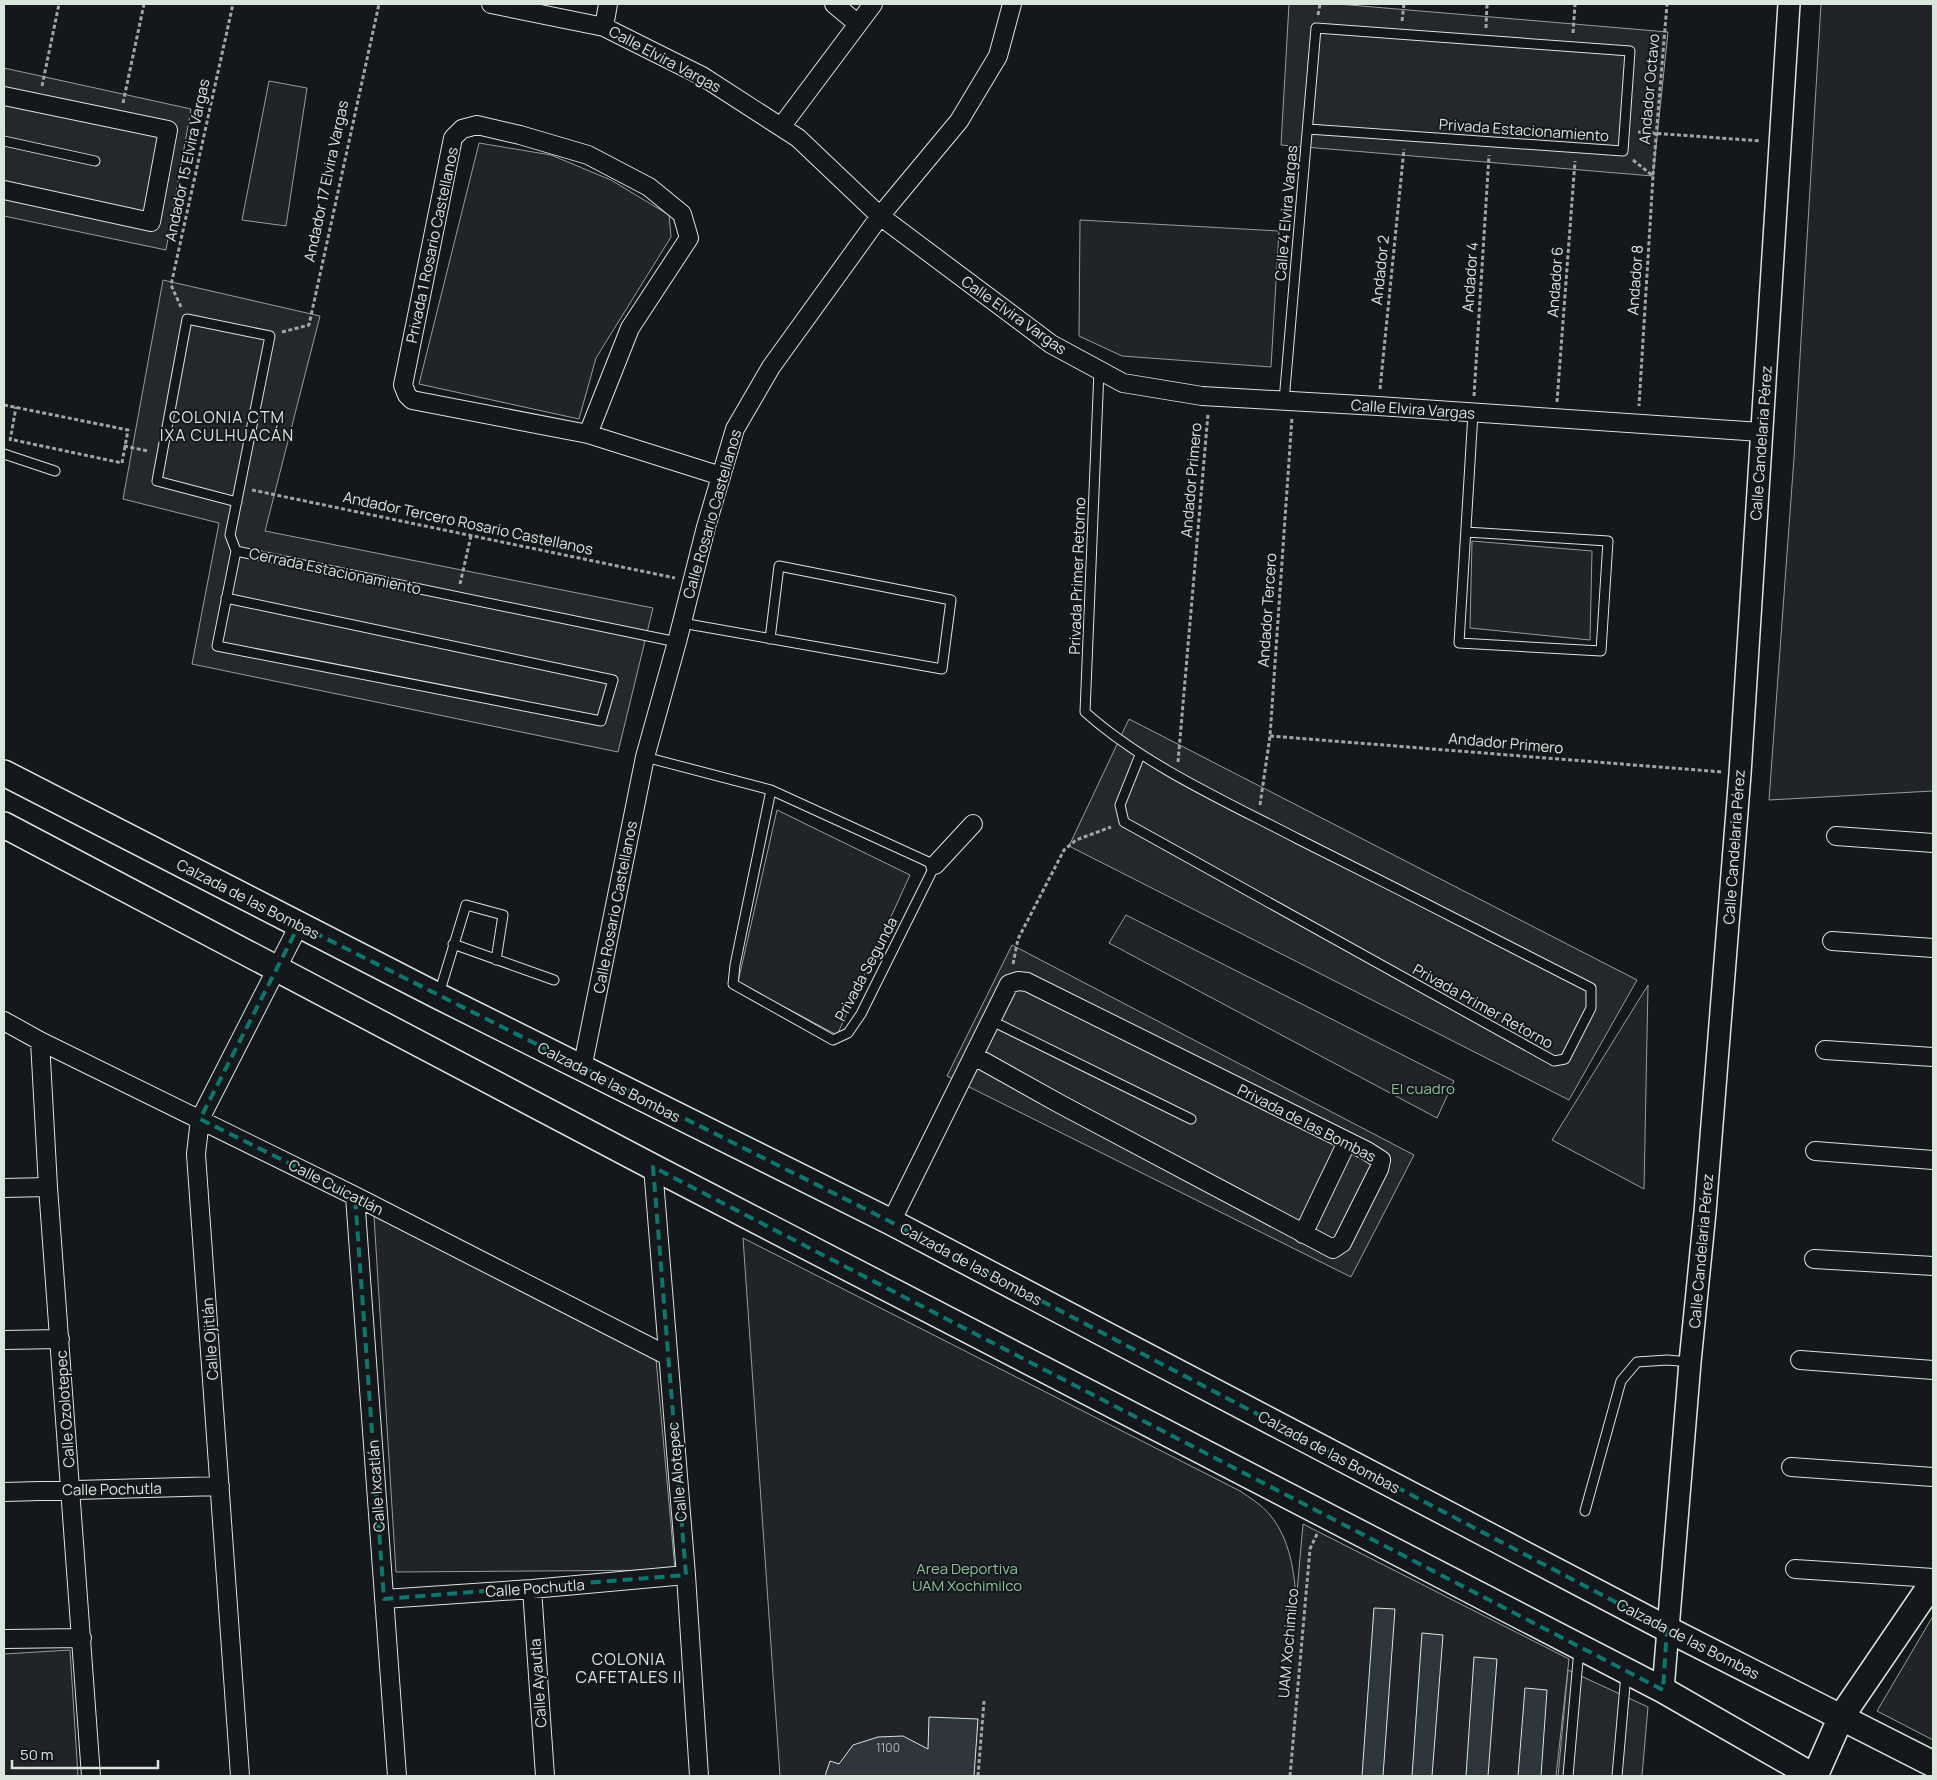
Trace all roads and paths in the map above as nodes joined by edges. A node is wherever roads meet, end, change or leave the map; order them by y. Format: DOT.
graph roads {
  1 [pos="59,4"];
  2 [pos="144,4"];
  3 [pos="232,4"];
  4 [pos="379,4"];
  5 [pos="491,4"];
  6 [pos="608,4"];
  7 [pos="834,4"];
  8 [pos="873,4"];
  9 [pos="1012,4"];
  10 [pos="1487,4"];
  11 [pos="1575,4"];
  12 [pos="1667,4"];
  13 [pos="1789,4"];
  14 [pos="858,24"];
  15 [pos="604,27"];
  16 [pos="1316,28"];
  17 [pos="1485,41"];
  18 [pos="1572,48"];
  19 [pos="4,96"];
  20 [pos="38,103"];
  21 [pos="119,120"];
  22 [pos="781,127"];
  23 [pos="1308,128"];
  24 [pos="1625,131"];
  25 [pos="1656,133"];
  26 [pos="1405,136"];
  27 [pos="4,141"];
  28 [pos="1490,142"];
  29 [pos="1780,142"];
  30 [pos="1576,148"];
  31 [pos="1623,152"];
  32 [pos="95,162"];
  33 [pos="1653,176"];
  34 [pos="4,190"];
  35 [pos="880,216"];
  36 [pos="187,319"];
  37 [pos="270,336"];
  38 [pos="1099,370"];
  39 [pos="1210,396"];
  40 [pos="1288,401"];
  41 [pos="4,405"];
  42 [pos="1378,406"];
  43 [pos="16,407"];
  44 [pos="1473,413"];
  45 [pos="1556,418"];
  46 [pos="1638,424"];
  47 [pos="1762,432"];
  48 [pos="588,434"];
  49 [pos="4,438"];
  50 [pos="10,440"];
  51 [pos="124,446"];
  52 [pos="162,453"];
  53 [pos="5,454"];
  54 [pos="55,471"];
  55 [pos="721,476"];
  56 [pos="240,487"];
  57 [pos="237,502"];
  58 [pos="1466,532"];
  59 [pos="472,536"];
  60 [pos="236,551"];
  61 [pos="692,582"];
  62 [pos="457,597"];
  63 [pos="226,598"];
  64 [pos="682,623"];
  65 [pos="770,638"];
  66 [pos="677,642"];
  67 [pos="1270,736"];
  68 [pos="1140,755"];
  69 [pos="645,757"];
  70 [pos="4,772"];
  71 [pos="1740,774"];
  72 [pos="1177,775"];
  73 [pos="771,790"];
  74 [pos="1258,818"];
  75 [pos="1124,822"];
  76 [pos="972,824"];
  77 [pos="4,825"];
  78 [pos="1836,836"];
  79 [pos="1933,843"];
  80 [pos="935,865"];
  81 [pos="299,925"];
  82 [pos="1832,941"];
  83 [pos="453,944"];
  84 [pos="1933,948"];
  85 [pos="496,960"];
  86 [pos="276,969"];
  87 [pos="554,980"];
  88 [pos="1009,984"];
  89 [pos="438,996"];
  90 [pos="4,1021"];
  91 [pos="992,1021"];
  92 [pos="40,1041"];
  93 [pos="1825,1050"];
  94 [pos="974,1056"];
  95 [pos="1933,1057"];
  96 [pos="582,1068"];
  97 [pos="200,1119"];
  98 [pos="1191,1119"];
  99 [pos="1347,1142"];
  100 [pos="1815,1151"];
  101 [pos="1933,1160"];
  102 [pos="653,1167"];
  103 [pos="48,1187"];
  104 [pos="4,1188"];
  105 [pos="355,1196"];
  106 [pos="891,1222"];
  107 [pos="1303,1234"];
  108 [pos="1814,1258"];
  109 [pos="1933,1266"];
  110 [pos="60,1338"];
  111 [pos="4,1340"];
  112 [pos="668,1356"];
  113 [pos="1800,1360"];
  114 [pos="1690,1362"];
  115 [pos="1933,1370"];
  116 [pos="1791,1467"];
  117 [pos="1933,1477"];
  118 [pos="220,1486"];
  119 [pos="71,1490"];
  120 [pos="4,1492"];
  121 [pos="1585,1511"];
  122 [pos="1327,1516"];
  123 [pos="1796,1569"];
  124 [pos="686,1575"];
  125 [pos="1933,1578"];
  126 [pos="1933,1582"];
  127 [pos="532,1589"];
  128 [pos="384,1598"];
  129 [pos="1668,1629"];
  130 [pos="82,1638"];
  131 [pos="4,1640"];
  132 [pos="1579,1646"];
  133 [pos="1626,1670"];
  134 [pos="1663,1690"];
  135 [pos="984,1701"];
  136 [pos="1841,1717"];
  137 [pos="1933,1764"];
  138 [pos="91,1776"];
  139 [pos="240,1776"];
  140 [pos="397,1776"];
  141 [pos="544,1776"];
  142 [pos="698,1776"];
  143 [pos="978,1776"];
  144 [pos="1290,1776"];
  145 [pos="1568,1776"];
  146 [pos="1617,1776"];
  147 [pos="1814,1776"];
  1 -- 20 [label="path"];
  2 -- 21 [label="path"];
  3 -- 36 [label="path, Andador 15 Elvira Vargas"];
  4 -- 37 [label="path, Andador 17 Elvira Vargas"];
  5 -- 15 [label="street, Calle Elvira Vargas"];
  6 -- 15 [label="street"];
  7 -- 14 [label="street"];
  8 -- 14 [label="street"];
  9 -- 35 [label="street, Calle Rosario Castellanos"];
  10 -- 17 [label="path"];
  11 -- 18 [label="path"];
  12 -- 25 [label="path, Andador Octavo"];
  13 -- 29 [label="street, Calle Candelaria Pérez"];
  14 -- 22 [label="street"];
  15 -- 22 [label="street, Calle Elvira Vargas"];
  16 -- 17 [label="lane, Privada Estacionamiento"];
  16 -- 23 [label="lane, Calle 4 Elvira Vargas"];
  17 -- 18 [label="lane, Privada Estacionamiento"];
  18 -- 24 [label="lane, Privada Estacionamiento"];
  19 -- 20 [label="street"];
  20 -- 21 [label="street"];
  21 -- 34 [label="street"];
  22 -- 35 [label="street, Calle Elvira Vargas"];
  23 -- 26 [label="lane, Privada Estacionamiento"];
  23 -- 40 [label="lane, Calle 4 Elvira Vargas"];
  24 -- 25 [label="path"];
  24 -- 31 [label="lane, Privada Estacionamiento"];
  25 -- 29 [label="path"];
  25 -- 33 [label="path, Andador Octavo"];
  26 -- 28 [label="lane, Privada Estacionamiento"];
  26 -- 42 [label="path, Andador 2"];
  27 -- 32 [label="lane"];
  28 -- 30 [label="lane, Privada Estacionamiento"];
  28 -- 44 [label="path, Andador 4"];
  29 -- 47 [label="street, Calle Candelaria Pérez"];
  30 -- 31 [label="lane, Privada Estacionamiento"];
  30 -- 45 [label="path, Andador 6"];
  31 -- 33 [label="path"];
  33 -- 46 [label="path, Andador 8"];
  35 -- 38 [label="street, Calle Elvira Vargas"];
  35 -- 55 [label="street, Calle Rosario Castellanos"];
  36 -- 37 [label="lane"];
  36 -- 52 [label="lane"];
  37 -- 56 [label="lane"];
  38 -- 39 [label="street, Calle Elvira Vargas"];
  38 -- 68 [label="lane, Privada Primer Retorno"];
  39 -- 40 [label="street, Calle Elvira Vargas"];
  39 -- 72 [label="path, Andador Primero"];
  40 -- 42 [label="street, Calle Elvira Vargas"];
  40 -- 67 [label="path, Andador Tercero"];
  41 -- 43 [label="path"];
  42 -- 44 [label="street, Calle Elvira Vargas"];
  43 -- 50 [label="path"];
  43 -- 51 [label="path"];
  44 -- 45 [label="street, Calle Elvira Vargas"];
  44 -- 58 [label="lane"];
  45 -- 46 [label="street, Calle Elvira Vargas"];
  46 -- 47 [label="street, Calle Elvira Vargas"];
  47 -- 71 [label="street, Calle Candelaria Pérez"];
  48 -- 48 [label="street, Privada 1 Rosario Castellanos"];
  48 -- 55 [label="street, Privada 1 Rosario Castellanos"];
  49 -- 50 [label="path"];
  50 -- 51 [label="path"];
  50 -- 53 [label="path"];
  51 -- 52 [label="path"];
  52 -- 57 [label="lane"];
  53 -- 54 [label="lane"];
  55 -- 61 [label="street, Calle Rosario Castellanos"];
  56 -- 57 [label="lane"];
  56 -- 59 [label="path, Andador Tercero Rosario Castellanos"];
  57 -- 60 [label="lane"];
  58 -- 58 [label="lane"];
  59 -- 61 [label="path, Andador Tercero Rosario Castellanos"];
  59 -- 62 [label="path"];
  60 -- 62 [label="lane, Cerrada Estacionamiento"];
  60 -- 63 [label="lane, Cerrada Estacionamiento"];
  61 -- 64 [label="street, Calle Rosario Castellanos"];
  62 -- 66 [label="lane, Cerrada Estacionamiento"];
  63 -- 63 [label="lane, Cerrada Estacionamiento"];
  64 -- 65 [label="lane"];
  64 -- 66 [label="street, Calle Rosario Castellanos"];
  65 -- 65 [label="lane"];
  66 -- 69 [label="street, Calle Rosario Castellanos"];
  67 -- 71 [label="path, Andador Primero"];
  67 -- 74 [label="path, Andador Tercero"];
  68 -- 72 [label="lane, Privada Primer Retorno"];
  68 -- 75 [label="lane"];
  69 -- 73 [label="lane"];
  69 -- 96 [label="street, Calle Rosario Castellanos"];
  70 -- 81 [label="main road, Calzada de las Bombas"];
  71 -- 114 [label="street, Calle Candelaria Pérez"];
  72 -- 74 [label="lane, Privada Primer Retorno"];
  73 -- 80 [label="lane"];
  73 -- 80 [label="lane, Privada Segunda"];
  74 -- 75 [label="lane, Privada Primer Retorno"];
  75 -- 88 [label="path"];
  76 -- 80 [label="street"];
  77 -- 86 [label="main road"];
  78 -- 79 [label="street"];
  81 -- 86 [label="street, Calle Ojitlán"];
  81 -- 89 [label="main road, Calzada de las Bombas"];
  82 -- 84 [label="street"];
  83 -- 85 [label="lane"];
  83 -- 85 [label="lane"];
  83 -- 89 [label="lane"];
  85 -- 87 [label="lane"];
  86 -- 97 [label="street, Calle Ojitlán"];
  86 -- 102 [label="main road"];
  88 -- 91 [label="street"];
  88 -- 99 [label="street, Privada de las Bombas"];
  89 -- 96 [label="main road, Calzada de las Bombas"];
  90 -- 92 [label="street, Calle Cuicatlán"];
  91 -- 94 [label="street"];
  91 -- 98 [label="lane"];
  92 -- 97 [label="street, Calle Cuicatlán"];
  92 -- 103 [label="street, Calle Ozolotepec"];
  93 -- 95 [label="street"];
  94 -- 106 [label="street"];
  94 -- 107 [label="street, Privada de las Bombas"];
  96 -- 106 [label="main road, Calzada de las Bombas"];
  97 -- 105 [label="street, Calle Cuicatlán"];
  97 -- 118 [label="street, Calle Ojitlán"];
  99 -- 107 [label="street"];
  99 -- 107 [label="street, Privada de las Bombas"];
  100 -- 101 [label="street"];
  102 -- 112 [label="street, Calle Alotepec"];
  102 -- 122 [label="main road"];
  103 -- 104 [label="street"];
  103 -- 110 [label="street, Calle Ozolotepec"];
  105 -- 112 [label="street, Calle Cuicatlán"];
  105 -- 128 [label="street, Calle Ixcatlán"];
  106 -- 129 [label="main road, Calzada de las Bombas"];
  108 -- 109 [label="street"];
  110 -- 111 [label="street"];
  110 -- 119 [label="street, Calle Ozolotepec"];
  112 -- 124 [label="street, Calle Alotepec"];
  113 -- 115 [label="street"];
  114 -- 121 [label="lane"];
  114 -- 129 [label="street, Calle Candelaria Pérez"];
  116 -- 117 [label="street"];
  118 -- 119 [label="street, Calle Pochutla"];
  118 -- 139 [label="street, Calle Ojitlán"];
  119 -- 120 [label="street, Calle Pochutla"];
  119 -- 130 [label="street, Calle Ozolotepec"];
  122 -- 132 [label="main road"];
  122 -- 144 [label="path, UAM Xochimilco"];
  123 -- 125 [label="street"];
  124 -- 127 [label="street, Calle Pochutla"];
  124 -- 142 [label="street, Calle Alotepec"];
  126 -- 136 [label="main road"];
  127 -- 128 [label="street, Calle Pochutla"];
  127 -- 141 [label="street, Calle Ayautla"];
  128 -- 140 [label="street, Calle Ixcatlán"];
  129 -- 134 [label="street, Calle Candelaria Pérez"];
  129 -- 136 [label="main road, Calzada de las Bombas"];
  130 -- 131 [label="street"];
  130 -- 138 [label="street, Calle Ozolotepec"];
  132 -- 133 [label="main road"];
  132 -- 145 [label="lane"];
  133 -- 134 [label="main road"];
  133 -- 146 [label="lane"];
  134 -- 147 [label="main road"];
  135 -- 143 [label="path"];
  136 -- 137 [label="main road, Calzada de las Bombas"];
  136 -- 147 [label="main road"];
}
